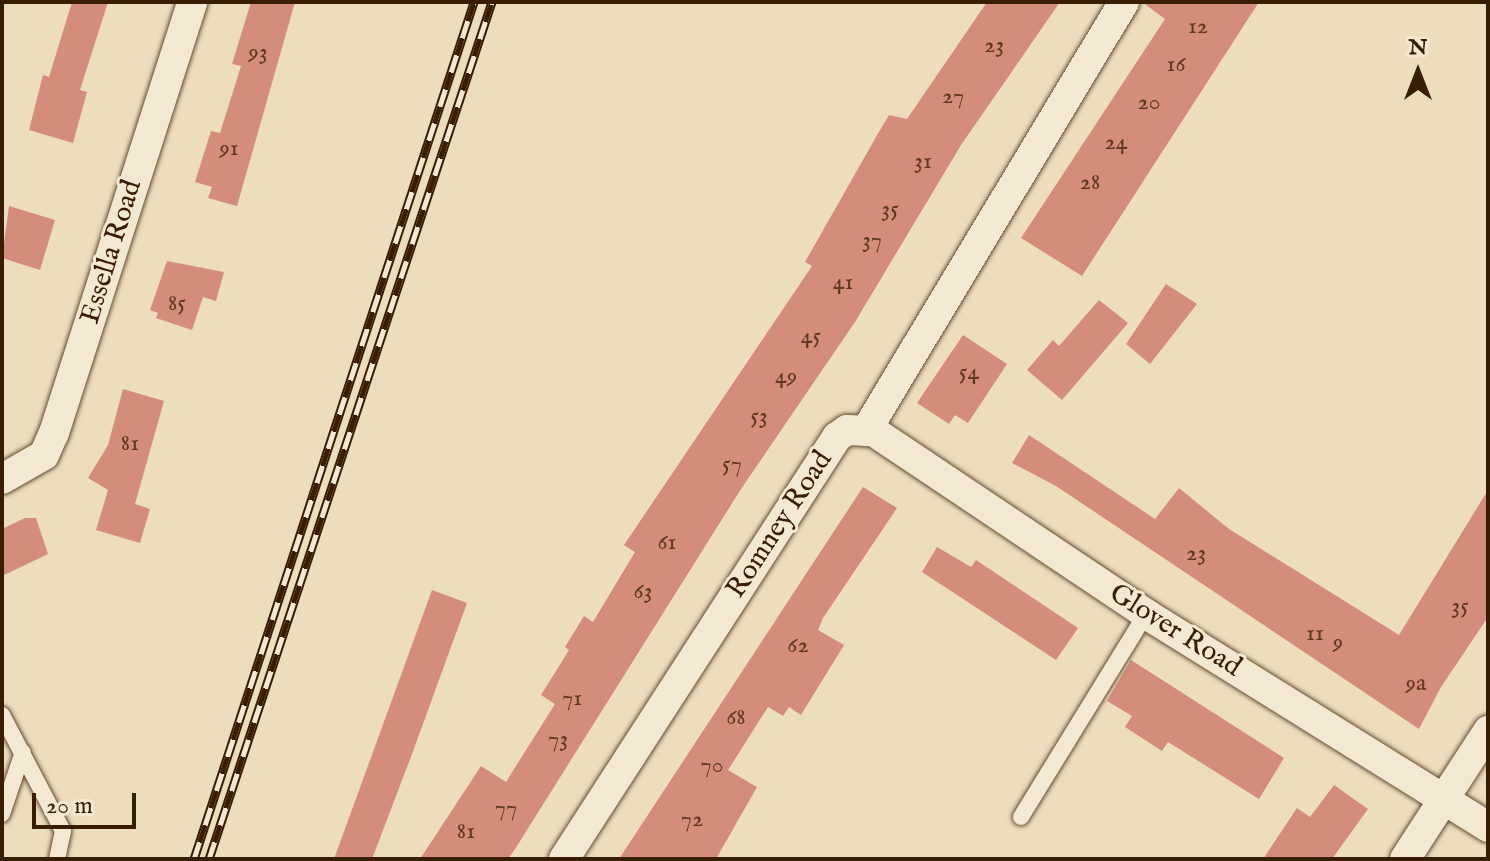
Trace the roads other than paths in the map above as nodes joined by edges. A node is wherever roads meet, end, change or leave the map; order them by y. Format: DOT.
graph roads {
  1 [pos="192,2"];
  2 [pos="1124,2"];
  3 [pos="866,431"];
  4 [pos="2,479"];
  5 [pos="1146,614"];
  6 [pos="2,715"];
  7 [pos="1488,731"];
  8 [pos="23,752"];
  9 [pos="1444,798"];
  10 [pos="2,814"];
  11 [pos="1021,817"];
  12 [pos="1488,827"];
  13 [pos="57,859"];
  14 [pos="564,859"];
  15 [pos="1405,859"];
  1 -- 4 [label="street, Essella Road"];
  2 -- 3 [label="street, Romney Road"];
  3 -- 5 [label="street, Glover Road"];
  3 -- 14 [label="street, Romney Road"];
  5 -- 9 [label="street, Glover Road"];
  5 -- 11 [label="lane"];
  6 -- 8 [label="lane"];
  7 -- 9 [label="street"];
  8 -- 10 [label="lane"];
  8 -- 13 [label="lane"];
  9 -- 12 [label="street, Glover Road"];
  9 -- 15 [label="street"];
}
